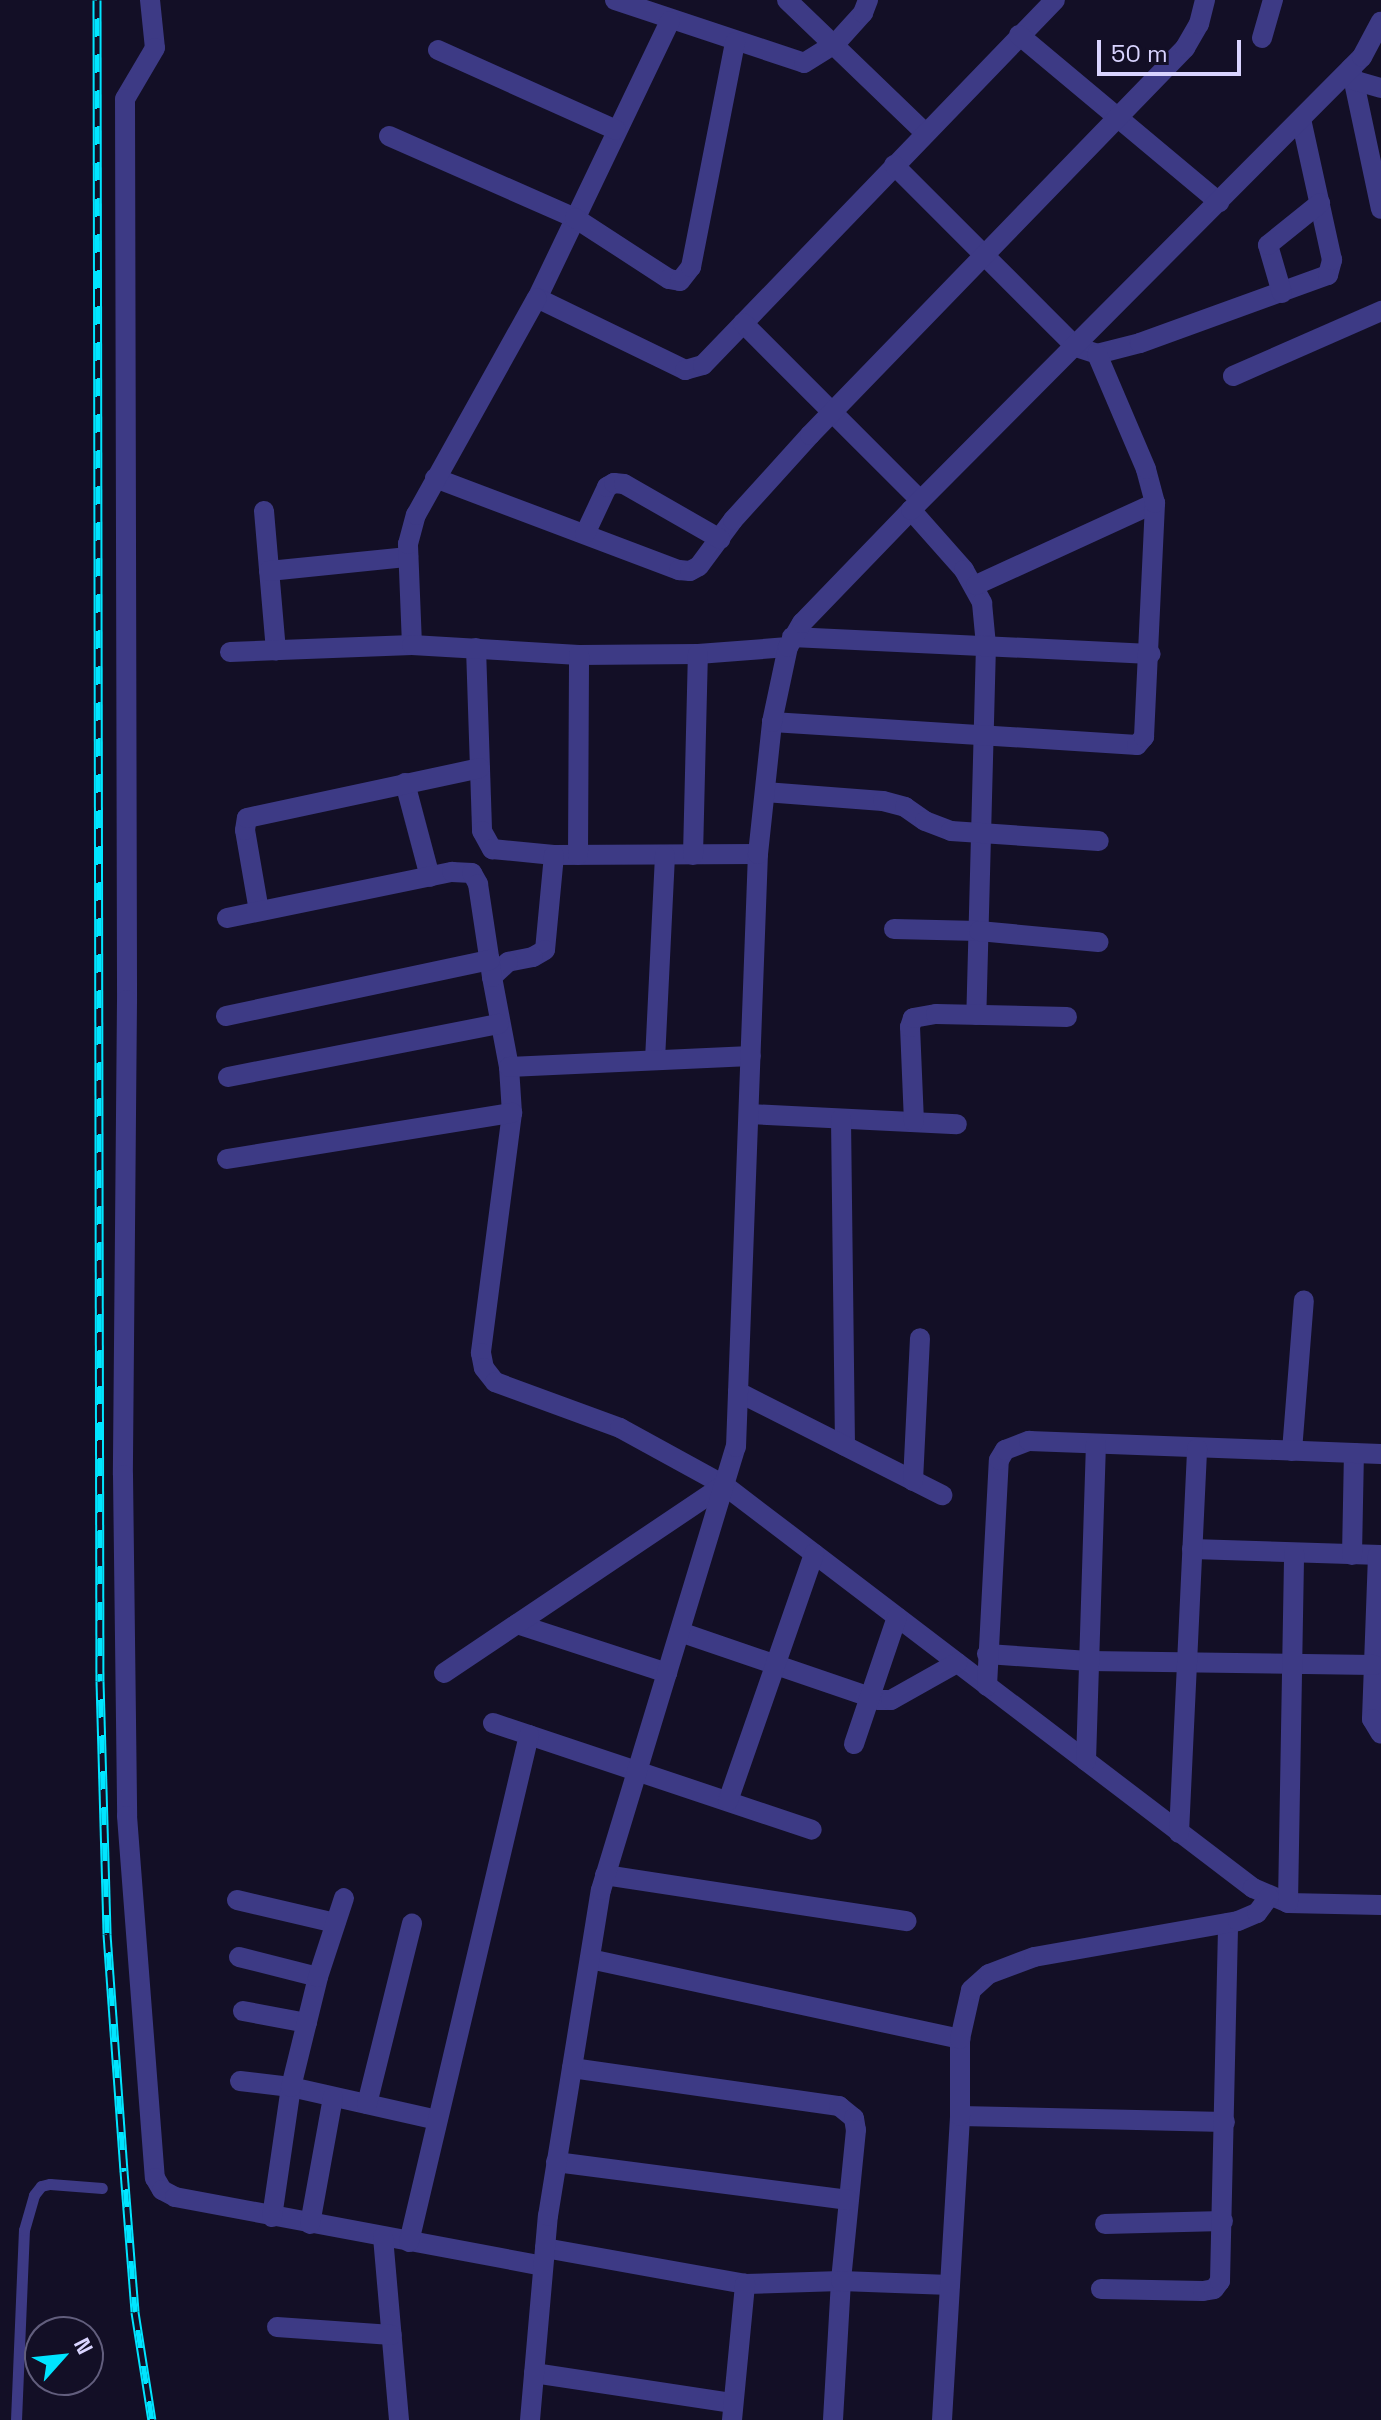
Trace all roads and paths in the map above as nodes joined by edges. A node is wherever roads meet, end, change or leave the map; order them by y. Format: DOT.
graph roads {
  1 [pos="150,0"];
  2 [pos="615,0"];
  3 [pos="787,0"];
  4 [pos="868,0"];
  5 [pos="1055,0"];
  6 [pos="1205,0"];
  7 [pos="1273,0"];
  8 [pos="670,21"];
  9 [pos="1381,22"];
  10 [pos="1019,35"];
  11 [pos="1262,38"];
  12 [pos="735,42"];
  13 [pos="835,44"];
  14 [pos="438,50"];
  15 [pos="1352,74"];
  16 [pos="1381,88"];
  17 [pos="1117,118"];
  18 [pos="1301,119"];
  19 [pos="616,130"];
  20 [pos="925,133"];
  21 [pos="389,136"];
  22 [pos="894,165"];
  23 [pos="1219,202"];
  24 [pos="1320,203"];
  25 [pos="1381,209"];
  26 [pos="575,218"];
  27 [pos="986,254"];
  28 [pos="1282,293"];
  29 [pos="537,298"];
  30 [pos="1381,311"];
  31 [pos="743,323"];
  32 [pos="1076,347"];
  33 [pos="1097,354"];
  34 [pos="1233,376"];
  35 [pos="833,412"];
  36 [pos="435,478"];
  37 [pos="1155,503"];
  38 [pos="916,505"];
  39 [pos="264,511"];
  40 [pos="585,534"];
  41 [pos="720,539"];
  42 [pos="408,557"];
  43 [pos="269,571"];
  44 [pos="976,585"];
  45 [pos="790,642"];
  46 [pos="412,645"];
  47 [pos="986,645"];
  48 [pos="476,648"];
  49 [pos="276,650"];
  50 [pos="230,652"];
  51 [pos="698,654"];
  52 [pos="1151,654"];
  53 [pos="579,655"];
  54 [pos="772,722"];
  55 [pos="981,737"];
  56 [pos="480,768"];
  57 [pos="405,783"];
  58 [pos="765,792"];
  59 [pos="981,835"];
  60 [pos="1099,841"];
  61 [pos="758,854"];
  62 [pos="554,855"];
  63 [pos="578,855"];
  64 [pos="665,855"];
  65 [pos="693,855"];
  66 [pos="430,877"];
  67 [pos="259,911"];
  68 [pos="227,918"];
  69 [pos="894,929"];
  70 [pos="979,931"];
  71 [pos="1098,942"];
  72 [pos="491,969"];
  73 [pos="976,1015"];
  74 [pos="226,1016"];
  75 [pos="1067,1017"];
  76 [pos="499,1024"];
  77 [pos="751,1056"];
  78 [pos="655,1060"];
  79 [pos="509,1067"];
  80 [pos="228,1077"];
  81 [pos="512,1113"];
  82 [pos="749,1114"];
  83 [pos="841,1119"];
  84 [pos="914,1122"];
  85 [pos="957,1124"];
  86 [pos="227,1159"];
  87 [pos="1304,1300"];
  88 [pos="920,1338"];
  89 [pos="738,1392"];
  90 [pos="1096,1444"];
  91 [pos="845,1446"];
  92 [pos="1197,1448"];
  93 [pos="1292,1451"];
  94 [pos="1354,1453"];
  95 [pos="1381,1454"];
  96 [pos="913,1481"];
  97 [pos="724,1485"];
  98 [pos="942,1495"];
  99 [pos="1192,1549"];
  100 [pos="1294,1553"];
  101 [pos="814,1554"];
  102 [pos="1352,1555"];
  103 [pos="1380,1555"];
  104 [pos="897,1617"];
  105 [pos="517,1624"];
  106 [pos="680,1632"];
  107 [pos="987,1654"];
  108 [pos="1089,1661"];
  109 [pos="957,1663"];
  110 [pos="1187,1663"];
  111 [pos="776,1665"];
  112 [pos="1292,1665"];
  113 [pos="1374,1665"];
  114 [pos="444,1673"];
  115 [pos="667,1673"];
  116 [pos="987,1686"];
  117 [pos="870,1697"];
  118 [pos="493,1723"];
  119 [pos="1381,1734"];
  120 [pos="529,1735"];
  121 [pos="854,1744"];
  122 [pos="1086,1761"];
  123 [pos="637,1771"];
  124 [pos="728,1801"];
  125 [pos="812,1830"];
  126 [pos="1179,1833"];
  127 [pos="605,1875"];
  128 [pos="344,1898"];
  129 [pos="237,1900"];
  130 [pos="1278,1900"];
  131 [pos="1381,1905"];
  132 [pos="907,1921"];
  133 [pos="335,1923"];
  134 [pos="1228,1923"];
  135 [pos="412,1924"];
  136 [pos="239,1957"];
  137 [pos="590,1959"];
  138 [pos="318,1977"];
  139 [pos="243,2011"];
  140 [pos="307,2023"];
  141 [pos="960,2039"];
  142 [pos="572,2068"];
  143 [pos="240,2081"];
  144 [pos="291,2087"];
  145 [pos="333,2097"];
  146 [pos="367,2104"];
  147 [pos="960,2116"];
  148 [pos="437,2120"];
  149 [pos="1225,2122"];
  150 [pos="556,2162"];
  151 [pos="102,2188"];
  152 [pos="849,2200"];
  153 [pos="272,2217"];
  154 [pos="1223,2221"];
  155 [pos="310,2224"];
  156 [pos="1105,2224"];
  157 [pos="383,2237"];
  158 [pos="409,2242"];
  159 [pos="544,2257"];
  160 [pos="841,2281"];
  161 [pos="745,2284"];
  162 [pos="950,2285"];
  163 [pos="1101,2289"];
  164 [pos="277,2327"];
  165 [pos="392,2335"];
  166 [pos="534,2373"];
  167 [pos="732,2411"];
  168 [pos="16,2420"];
  169 [pos="399,2420"];
  170 [pos="530,2420"];
  171 [pos="833,2420"];
  172 [pos="942,2420"];
  1 -- 153 [label="street"];
  2 -- 8 [label="street"];
  3 -- 13 [label="street"];
  4 -- 13 [label="street"];
  5 -- 10 [label="street"];
  6 -- 17 [label="street"];
  7 -- 11 [label="street"];
  8 -- 12 [label="street"];
  8 -- 19 [label="street"];
  9 -- 15 [label="street"];
  10 -- 17 [label="street"];
  10 -- 20 [label="street"];
  12 -- 13 [label="street"];
  12 -- 26 [label="street"];
  13 -- 20 [label="street"];
  14 -- 19 [label="street"];
  15 -- 16 [label="street"];
  15 -- 18 [label="street"];
  15 -- 25 [label="street"];
  17 -- 23 [label="street"];
  17 -- 27 [label="street"];
  18 -- 23 [label="street"];
  18 -- 24 [label="street"];
  19 -- 26 [label="street"];
  20 -- 22 [label="street"];
  21 -- 26 [label="street"];
  22 -- 27 [label="street"];
  22 -- 31 [label="street"];
  23 -- 32 [label="street"];
  24 -- 28 [label="street"];
  24 -- 28 [label="street"];
  26 -- 29 [label="street"];
  27 -- 32 [label="street"];
  27 -- 35 [label="street"];
  28 -- 33 [label="street"];
  29 -- 31 [label="street"];
  29 -- 36 [label="street"];
  30 -- 34 [label="street"];
  31 -- 35 [label="street"];
  32 -- 33 [label="street"];
  32 -- 38 [label="street"];
  33 -- 37 [label="street"];
  35 -- 38 [label="street"];
  35 -- 41 [label="street"];
  36 -- 40 [label="street"];
  36 -- 42 [label="street"];
  37 -- 44 [label="street"];
  37 -- 52 [label="street"];
  38 -- 44 [label="street"];
  38 -- 45 [label="street"];
  39 -- 43 [label="street"];
  40 -- 41 [label="street"];
  40 -- 41 [label="street"];
  42 -- 43 [label="street"];
  42 -- 46 [label="street"];
  43 -- 49 [label="street"];
  44 -- 47 [label="street"];
  45 -- 47 [label="street"];
  45 -- 51 [label="street"];
  45 -- 54 [label="street"];
  46 -- 48 [label="street"];
  46 -- 49 [label="street"];
  47 -- 52 [label="street"];
  47 -- 55 [label="street"];
  48 -- 53 [label="street"];
  48 -- 56 [label="street"];
  49 -- 50 [label="street"];
  51 -- 53 [label="street"];
  51 -- 65 [label="street"];
  52 -- 55 [label="street"];
  53 -- 63 [label="street"];
  54 -- 55 [label="street"];
  54 -- 58 [label="street"];
  55 -- 59 [label="street"];
  56 -- 57 [label="street"];
  56 -- 62 [label="street"];
  57 -- 66 [label="street"];
  57 -- 67 [label="street"];
  58 -- 59 [label="street"];
  58 -- 61 [label="street"];
  59 -- 60 [label="street"];
  59 -- 70 [label="street"];
  61 -- 65 [label="street"];
  61 -- 77 [label="street"];
  62 -- 63 [label="street"];
  62 -- 72 [label="street"];
  63 -- 64 [label="street"];
  64 -- 65 [label="street"];
  64 -- 78 [label="street"];
  66 -- 67 [label="street"];
  66 -- 72 [label="street"];
  67 -- 68 [label="street"];
  69 -- 70 [label="street"];
  70 -- 71 [label="street"];
  70 -- 73 [label="street"];
  72 -- 74 [label="street"];
  72 -- 76 [label="street"];
  73 -- 75 [label="street"];
  73 -- 84 [label="street"];
  76 -- 79 [label="street"];
  76 -- 80 [label="street"];
  77 -- 78 [label="street"];
  77 -- 82 [label="street"];
  78 -- 79 [label="street"];
  79 -- 81 [label="street"];
  81 -- 86 [label="street"];
  81 -- 97 [label="street"];
  82 -- 83 [label="street"];
  82 -- 89 [label="street"];
  83 -- 84 [label="street"];
  83 -- 91 [label="street"];
  84 -- 85 [label="street"];
  87 -- 93 [label="street"];
  88 -- 96 [label="street"];
  89 -- 91 [label="street"];
  89 -- 97 [label="street"];
  90 -- 92 [label="street"];
  90 -- 107 [label="street"];
  90 -- 108 [label="street"];
  91 -- 96 [label="street"];
  92 -- 93 [label="street"];
  92 -- 99 [label="street"];
  93 -- 94 [label="street"];
  94 -- 95 [label="street"];
  94 -- 102 [label="street"];
  96 -- 98 [label="street"];
  97 -- 101 [label="street"];
  97 -- 105 [label="street"];
  97 -- 106 [label="street"];
  99 -- 100 [label="street"];
  99 -- 110 [label="street"];
  100 -- 102 [label="street"];
  100 -- 112 [label="street"];
  101 -- 104 [label="street"];
  101 -- 111 [label="street"];
  102 -- 103 [label="street"];
  103 -- 113 [label="street"];
  104 -- 109 [label="street"];
  104 -- 117 [label="street"];
  105 -- 114 [label="street"];
  105 -- 115 [label="street"];
  106 -- 111 [label="street"];
  106 -- 115 [label="street"];
  107 -- 108 [label="street"];
  107 -- 116 [label="street"];
  108 -- 110 [label="street"];
  108 -- 122 [label="street"];
  109 -- 116 [label="street"];
  109 -- 117 [label="street"];
  110 -- 112 [label="street"];
  110 -- 126 [label="street"];
  111 -- 117 [label="street"];
  111 -- 124 [label="street"];
  112 -- 113 [label="street"];
  112 -- 130 [label="street"];
  113 -- 119 [label="street"];
  115 -- 123 [label="street"];
  116 -- 122 [label="street"];
  117 -- 121 [label="street"];
  118 -- 120 [label="street"];
  120 -- 123 [label="street"];
  120 -- 148 [label="street"];
  122 -- 126 [label="street"];
  123 -- 124 [label="street"];
  123 -- 127 [label="street"];
  124 -- 125 [label="street"];
  126 -- 130 [label="street"];
  127 -- 132 [label="street"];
  127 -- 137 [label="street"];
  128 -- 133 [label="street"];
  129 -- 133 [label="street"];
  130 -- 131 [label="street"];
  130 -- 134 [label="street"];
  133 -- 138 [label="street"];
  134 -- 141 [label="street"];
  134 -- 149 [label="street"];
  135 -- 146 [label="street"];
  136 -- 138 [label="street"];
  137 -- 141 [label="street"];
  137 -- 142 [label="street"];
  138 -- 140 [label="street"];
  139 -- 140 [label="street"];
  140 -- 144 [label="street"];
  141 -- 147 [label="street"];
  142 -- 150 [label="street"];
  142 -- 152 [label="street"];
  143 -- 144 [label="street"];
  144 -- 145 [label="street"];
  144 -- 153 [label="street"];
  145 -- 146 [label="street"];
  145 -- 155 [label="street"];
  146 -- 148 [label="street"];
  147 -- 149 [label="street"];
  147 -- 162 [label="street"];
  148 -- 158 [label="street"];
  149 -- 154 [label="street"];
  150 -- 152 [label="street"];
  150 -- 159 [label="street"];
  151 -- 168 [label="lane"];
  152 -- 160 [label="street"];
  153 -- 155 [label="street"];
  154 -- 156 [label="street"];
  154 -- 163 [label="street"];
  155 -- 157 [label="street"];
  157 -- 158 [label="street"];
  157 -- 165 [label="street"];
  158 -- 159 [label="street"];
  159 -- 161 [label="street"];
  159 -- 166 [label="street"];
  160 -- 161 [label="street"];
  160 -- 162 [label="street"];
  160 -- 171 [label="street"];
  161 -- 167 [label="street"];
  162 -- 172 [label="street"];
  164 -- 165 [label="street"];
  165 -- 169 [label="street"];
  166 -- 167 [label="street"];
  166 -- 170 [label="street"];
}
